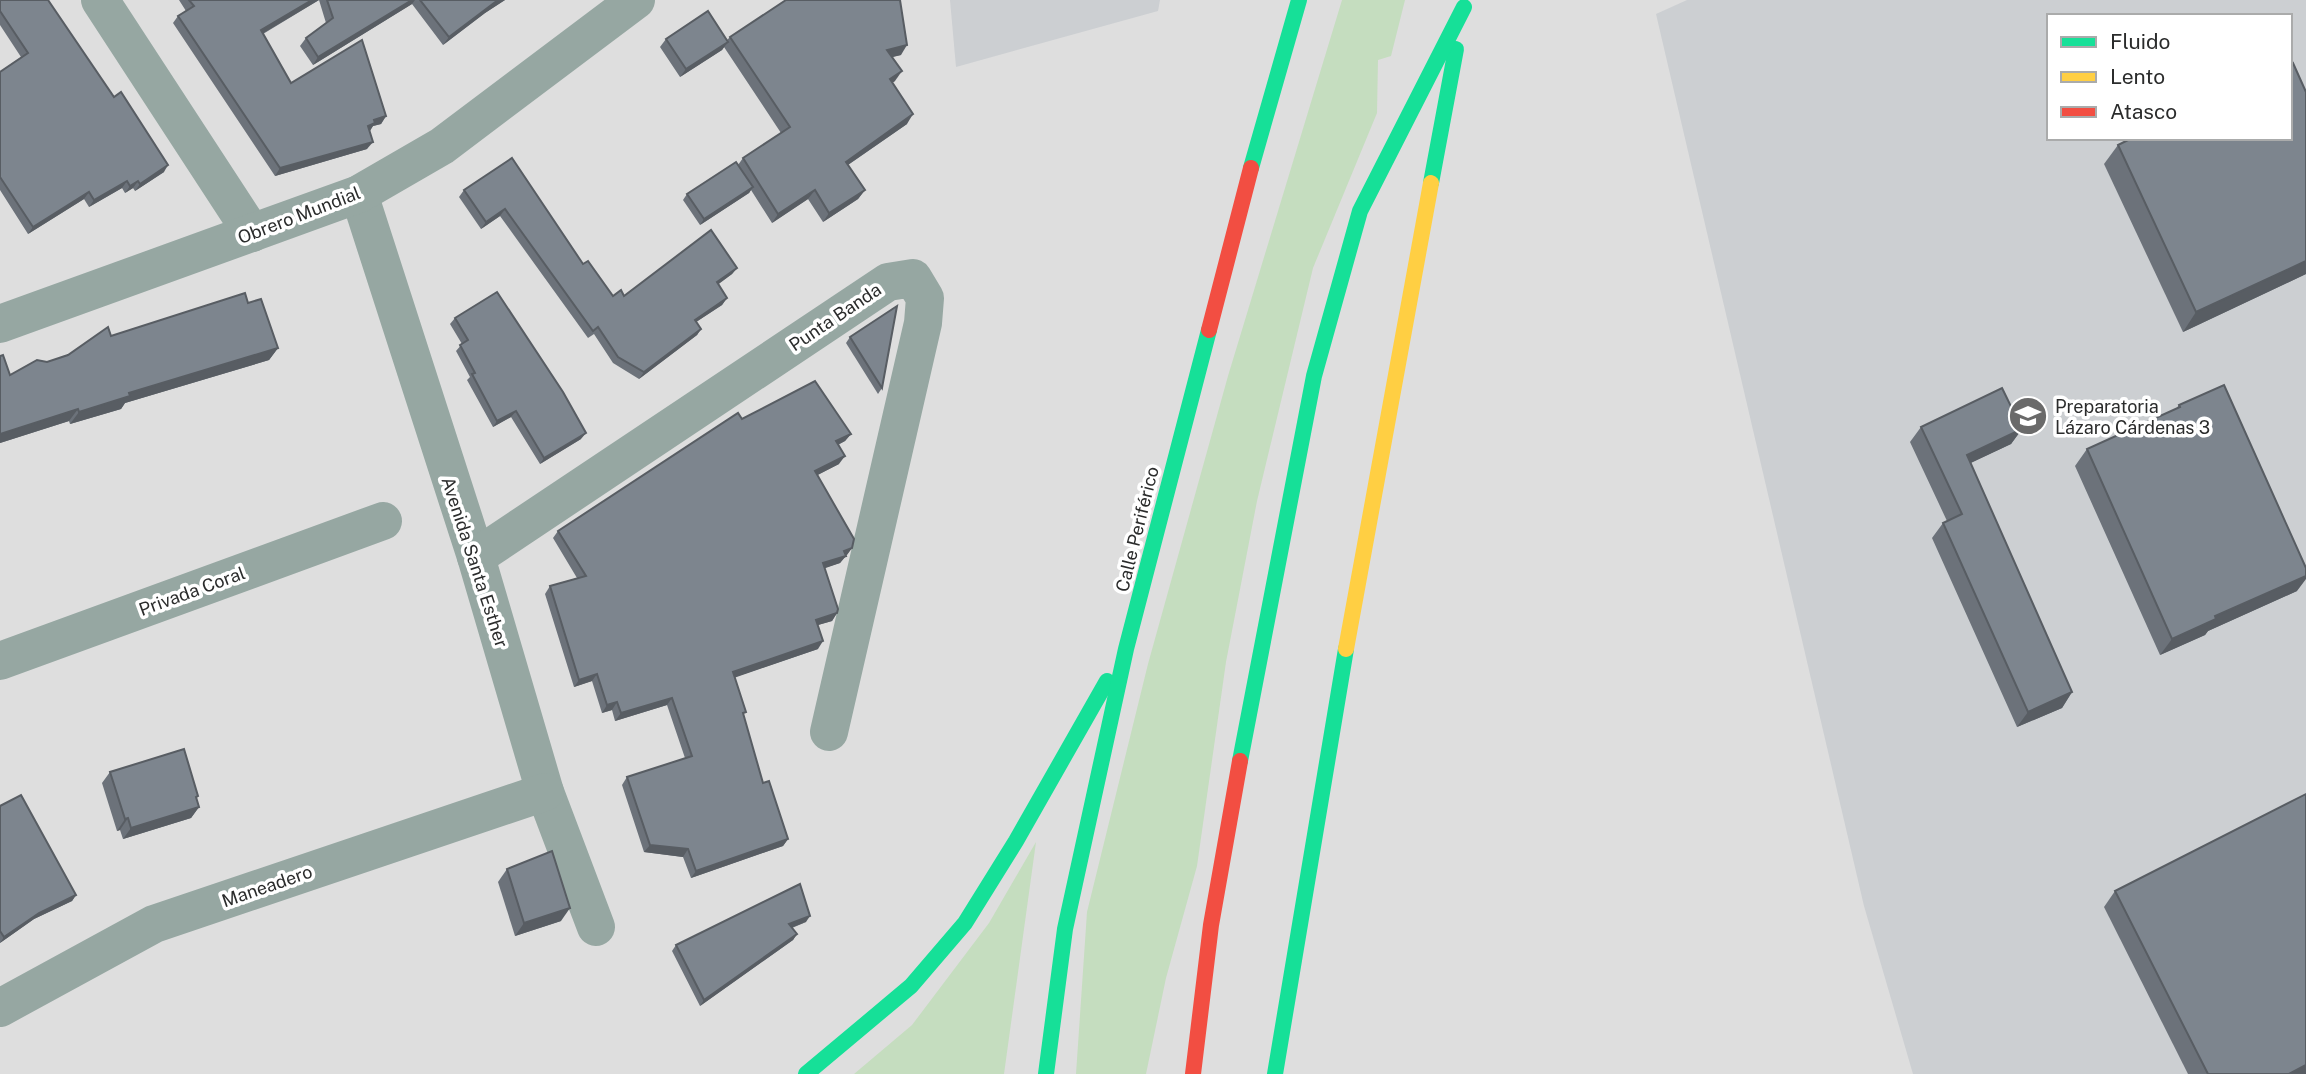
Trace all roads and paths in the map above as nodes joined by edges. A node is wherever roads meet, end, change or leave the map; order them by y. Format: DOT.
graph roads {
  1 [pos="100,0"];
  2 [pos="636,0"];
  3 [pos="1299,0"];
  4 [pos="1464,4"];
  5 [pos="359,194"];
  6 [pos="253,233"];
  7 [pos="0,324"];
  8 [pos="383,521"];
  9 [pos="476,557"];
  10 [pos="1126,649"];
  11 [pos="0,661"];
  12 [pos="829,733"];
  13 [pos="545,792"];
  14 [pos="596,928"];
  15 [pos="0,1007"];
  16 [pos="806,1074"];
  17 [pos="1046,1074"];
  18 [pos="1193,1074"];
  19 [pos="1275,1074"];
  1 -- 6 [label="street"];
  2 -- 5 [label="street, Obrero Mundial"];
  3 -- 10 [label="highway, Calle Periférico"];
  4 -- 18 [label="highway"];
  4 -- 19 [label="highway"];
  5 -- 6 [label="street, Obrero Mundial"];
  5 -- 9 [label="street, Avenida Santa Esther"];
  6 -- 7 [label="street, Obrero Mundial"];
  8 -- 11 [label="street, Privada Coral"];
  9 -- 12 [label="street, Punta Banda"];
  9 -- 13 [label="street, Avenida Santa Esther"];
  10 -- 16 [label="highway"];
  10 -- 17 [label="highway, Calle Periférico"];
  13 -- 14 [label="street, Avenida Santa Esther"];
  13 -- 15 [label="street, Maneadero"];
}
